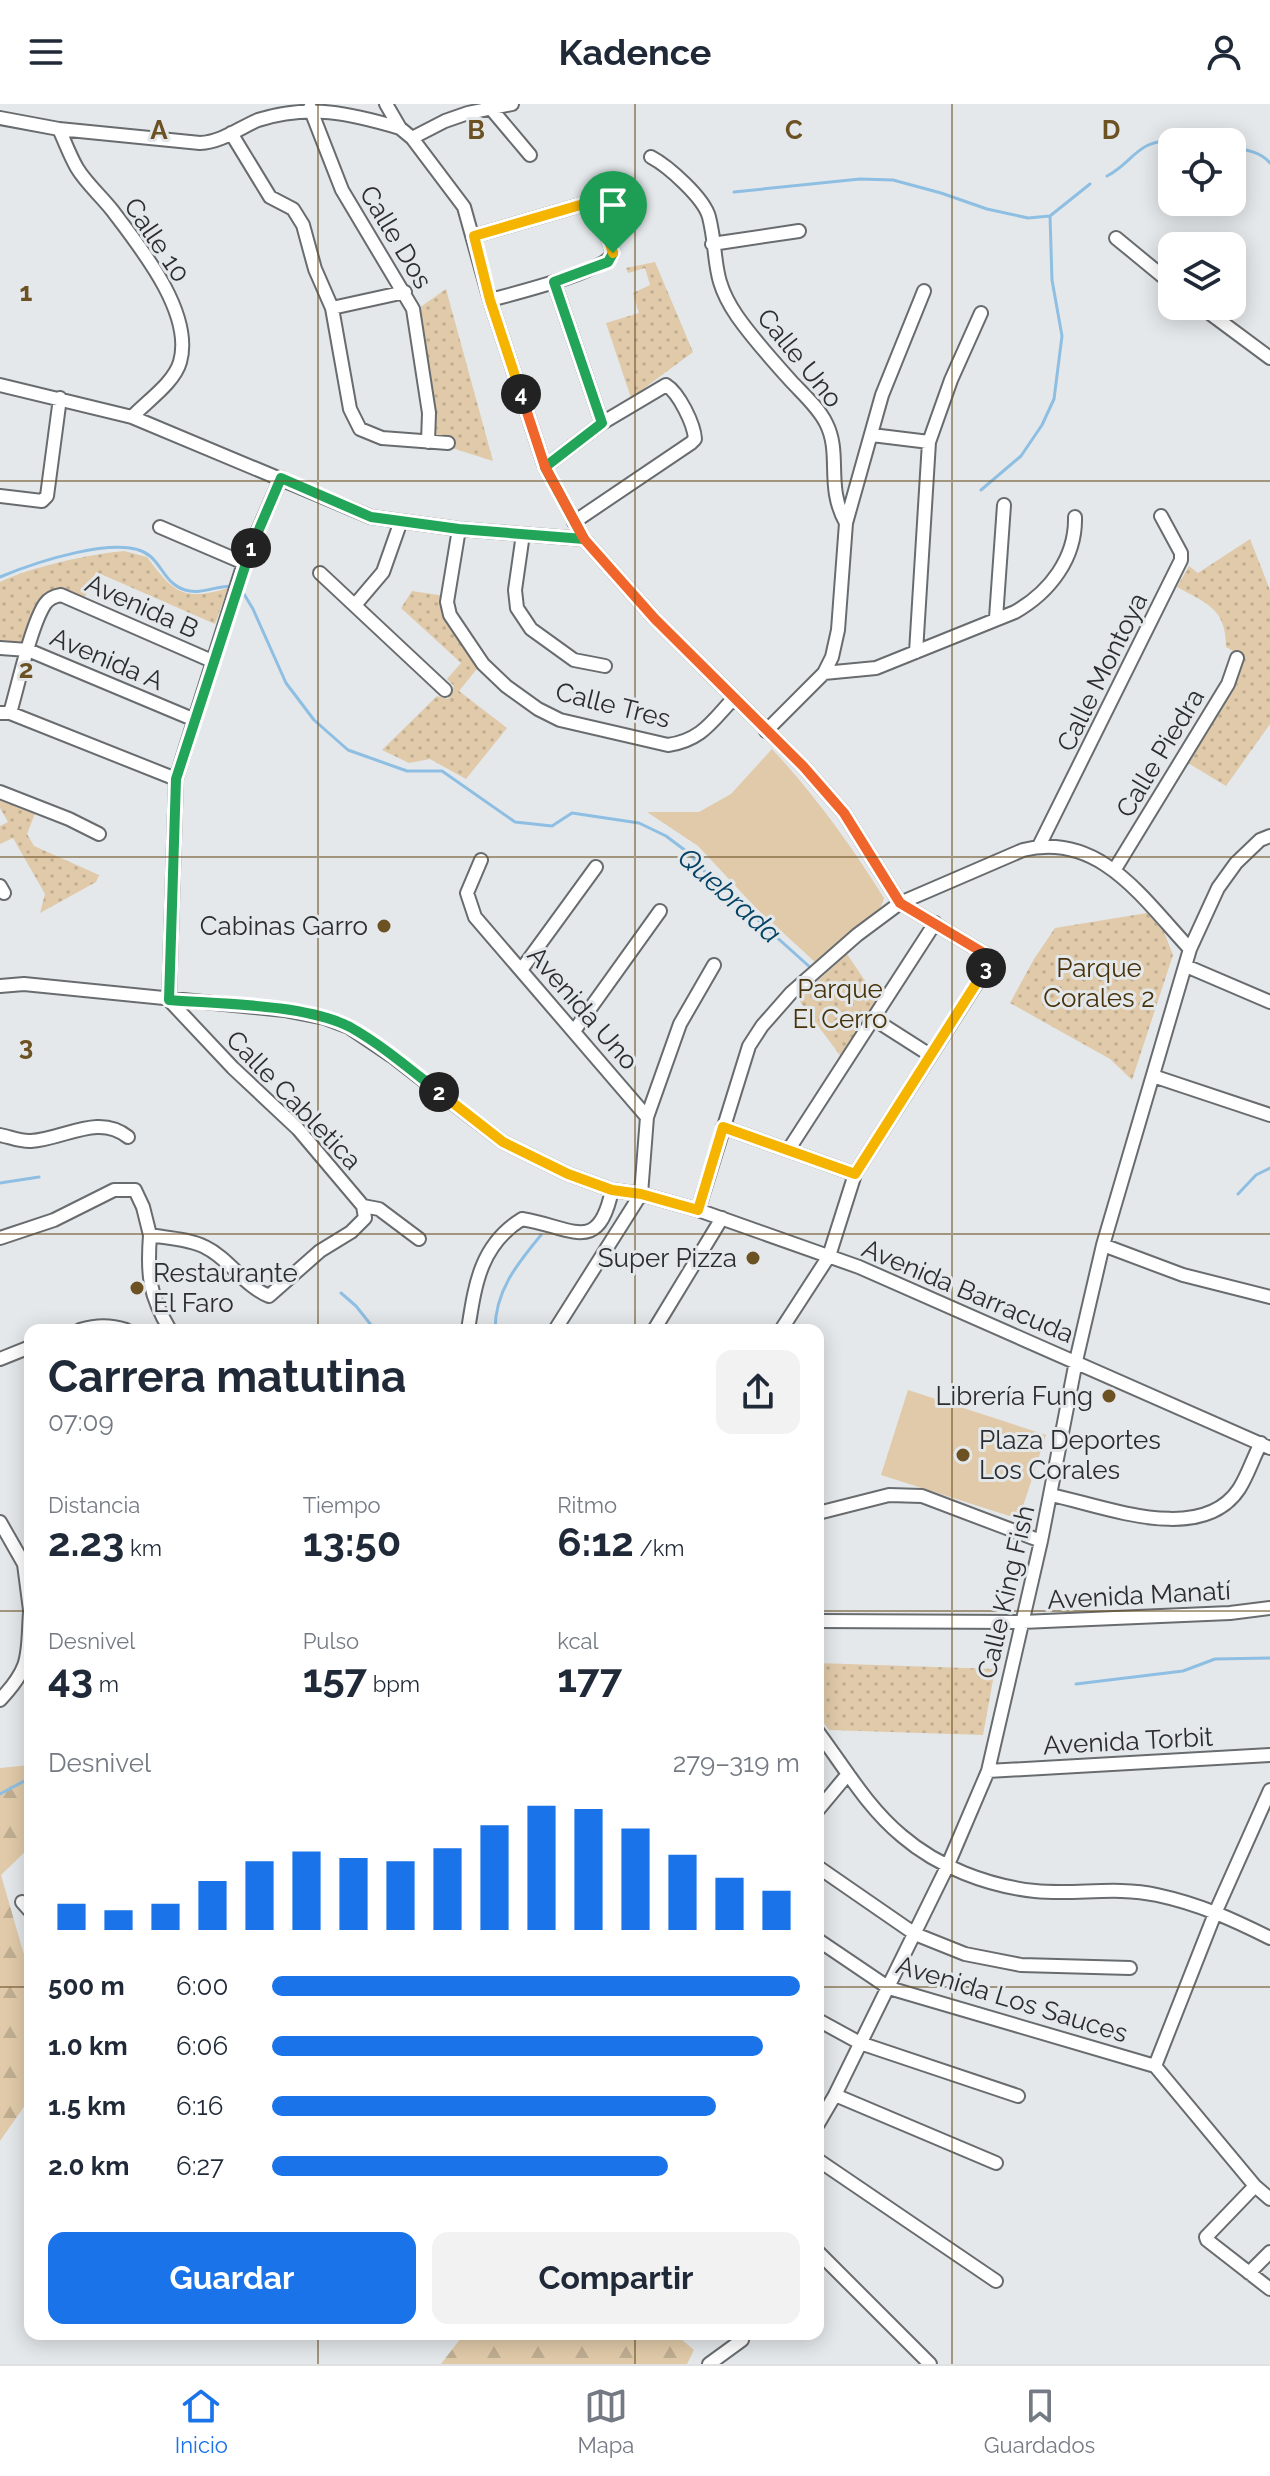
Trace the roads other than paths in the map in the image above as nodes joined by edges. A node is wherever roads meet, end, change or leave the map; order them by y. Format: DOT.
graph roads {
  1 [pos="386,104"];
  2 [pos="512,104"];
  3 [pos="489,106"];
  4 [pos="310,108"];
  5 [pos="0,118"];
  6 [pos="400,128"];
  7 [pos="59,129"];
  8 [pos="231,133"];
  9 [pos="412,138"];
  10 [pos="530,155"];
  11 [pos="651,157"];
  12 [pos="799,231"];
  13 [pos="474,236"];
  14 [pos="1116,238"];
  15 [pos="712,244"];
  16 [pos="1158,272"];
  17 [pos="554,282"];
  18 [pos="924,291"];
  19 [pos="405,292"];
  20 [pos="490,300"];
  21 [pos="332,308"];
  22 [pos="981,313"];
  23 [pos="1219,320"];
  24 [pos="1270,358"];
  25 [pos="0,385"];
  26 [pos="60,398"];
  27 [pos="132,417"];
  28 [pos="602,423"];
  29 [pos="872,435"];
  30 [pos="428,442"];
  31 [pos="929,442"];
  32 [pos="448,443"];
  33 [pos="545,467"];
  34 [pos="281,478"];
  35 [pos="0,496"];
  36 [pos="1004,505"];
  37 [pos="1161,516"];
  38 [pos="1075,517"];
  39 [pos="401,521"];
  40 [pos="574,522"];
  41 [pos="846,523"];
  42 [pos="160,527"];
  43 [pos="459,529"];
  44 [pos="523,534"];
  45 [pos="584,539"];
  46 [pos="244,563"];
  47 [pos="320,573"];
  48 [pos="355,605"];
  49 [pos="996,618"];
  50 [pos="0,648"];
  51 [pos="28,650"];
  52 [pos="916,652"];
  53 [pos="1237,658"];
  54 [pos="212,661"];
  55 [pos="605,666"];
  56 [pos="824,673"];
  57 [pos="445,690"];
  58 [pos="734,698"];
  59 [pos="5,713"];
  60 [pos="195,720"];
  61 [pos="766,731"];
  62 [pos="176,779"];
  63 [pos="0,792"];
  64 [pos="99,834"];
  65 [pos="1270,836"];
  66 [pos="1039,846"];
  67 [pos="481,860"];
  68 [pos="596,867"];
  69 [pos="1115,869"];
  70 [pos="900,903"];
  71 [pos="660,911"];
  72 [pos="935,923"];
  73 [pos="1190,949"];
  74 [pos="714,965"];
  75 [pos="1186,966"];
  76 [pos="521,970"];
  77 [pos="0,986"];
  78 [pos="169,1000"];
  79 [pos="1270,1002"];
  80 [pos="872,1018"];
  81 [pos="574,1031"];
  82 [pos="930,1055"];
  83 [pos="1153,1076"];
  84 [pos="1270,1115"];
  85 [pos="647,1117"];
  86 [pos="723,1127"];
  87 [pos="0,1135"];
  88 [pos="128,1137"];
  89 [pos="789,1149"];
  90 [pos="855,1174"];
  91 [pos="612,1190"];
  92 [pos="641,1194"];
  93 [pos="363,1206"];
  94 [pos="698,1210"];
  95 [pos="722,1218"];
  96 [pos="150,1235"];
  97 [pos="0,1238"];
  98 [pos="419,1239"];
  99 [pos="1103,1245"];
  100 [pos="829,1256"];
  101 [pos="1270,1297"];
  102 [pos="166,1324"];
  103 [pos="469,1324"];
  104 [pos="559,1324"];
  105 [pos="658,1324"];
  106 [pos="785,1324"];
  107 [pos="24,1349"];
  108 [pos="0,1359"];
  109 [pos="1076,1361"];
  110 [pos="1267,1446"];
  111 [pos="1051,1495"];
  112 [pos="824,1511"];
  113 [pos="0,1522"];
  114 [pos="1041,1541"];
  115 [pos="24,1559"];
  116 [pos="1270,1608"];
  117 [pos="824,1621"];
  118 [pos="1022,1622"];
  119 [pos="24,1673"];
  120 [pos="0,1700"];
  121 [pos="824,1740"];
  122 [pos="1270,1755"];
  123 [pos="988,1771"];
  124 [pos="848,1774"];
  125 [pos="1270,1790"];
  126 [pos="824,1803"];
  127 [pos="947,1867"];
  128 [pos="824,1871"];
  129 [pos="1216,1911"];
  130 [pos="915,1934"];
  131 [pos="1270,1938"];
  132 [pos="824,1944"];
  133 [pos="1130,1968"];
  134 [pos="889,1988"];
  135 [pos="824,2023"];
  136 [pos="860,2043"];
  137 [pos="1155,2066"];
  138 [pos="835,2095"];
  139 [pos="1018,2096"];
  140 [pos="824,2114"];
  141 [pos="996,2163"];
  142 [pos="824,2164"];
  143 [pos="1255,2186"];
  144 [pos="1270,2199"];
  145 [pos="1270,2252"];
  146 [pos="824,2258"];
  147 [pos="1249,2273"];
  148 [pos="996,2281"];
  149 [pos="1270,2289"];
  150 [pos="742,2340"];
  151 [pos="930,2362"];
  152 [pos="709,2364"];
  1 -- 6 [label="street"];
  2 -- 3 [label="street"];
  3 -- 9 [label="street"];
  3 -- 10 [label="street"];
  4 -- 6 [label="street"];
  4 -- 8 [label="street"];
  4 -- 19 [label="street, Calle Dos"];
  5 -- 7 [label="street"];
  6 -- 9 [label="street"];
  7 -- 8 [label="street"];
  7 -- 27 [label="street, Calle 10"];
  8 -- 21 [label="street"];
  9 -- 13 [label="street"];
  11 -- 15 [label="street, Calle Uno"];
  12 -- 15 [label="street"];
  13 -- 17 [label="street"];
  13 -- 20 [label="street"];
  14 -- 16 [label="street"];
  15 -- 41 [label="street, Calle Uno"];
  17 -- 20 [label="street"];
  17 -- 28 [label="street"];
  18 -- 29 [label="street"];
  19 -- 21 [label="street"];
  19 -- 30 [label="street, Calle Dos"];
  20 -- 33 [label="street"];
  21 -- 30 [label="street"];
  22 -- 31 [label="street"];
  23 -- 24 [label="street"];
  25 -- 26 [label="street"];
  26 -- 27 [label="street"];
  26 -- 35 [label="street"];
  27 -- 34 [label="street"];
  28 -- 33 [label="street"];
  28 -- 40 [label="street"];
  29 -- 31 [label="street"];
  29 -- 41 [label="street"];
  30 -- 32 [label="street"];
  31 -- 52 [label="street"];
  33 -- 40 [label="street"];
  34 -- 39 [label="street"];
  34 -- 46 [label="street"];
  36 -- 49 [label="street"];
  37 -- 66 [label="street, Calle Montoya"];
  38 -- 49 [label="street"];
  39 -- 43 [label="street"];
  39 -- 48 [label="street"];
  40 -- 45 [label="street"];
  41 -- 56 [label="street, Calle Uno"];
  42 -- 46 [label="street"];
  43 -- 44 [label="street"];
  43 -- 58 [label="street, Calle Tres"];
  44 -- 45 [label="street"];
  44 -- 55 [label="street"];
  45 -- 58 [label="street"];
  46 -- 54 [label="street"];
  47 -- 48 [label="street"];
  48 -- 57 [label="street"];
  49 -- 52 [label="street"];
  50 -- 51 [label="street, Avenida A"];
  51 -- 54 [label="street, Avenida B"];
  51 -- 59 [label="street"];
  51 -- 60 [label="street, Avenida A"];
  52 -- 56 [label="street"];
  53 -- 69 [label="street, Calle Piedra"];
  54 -- 60 [label="street"];
  56 -- 61 [label="street, Calle Uno"];
  58 -- 61 [label="street"];
  59 -- 62 [label="street"];
  60 -- 62 [label="street"];
  61 -- 70 [label="street"];
  62 -- 78 [label="street"];
  63 -- 64 [label="street"];
  65 -- 73 [label="street, Calle King Fish"];
  66 -- 69 [label="street"];
  66 -- 70 [label="street"];
  67 -- 76 [label="street, Avenida Uno"];
  68 -- 76 [label="street"];
  69 -- 73 [label="street"];
  70 -- 72 [label="street"];
  70 -- 86 [label="street"];
  71 -- 81 [label="street"];
  72 -- 80 [label="street"];
  72 -- 82 [label="street"];
  73 -- 75 [label="street, Calle King Fish"];
  74 -- 85 [label="street"];
  75 -- 79 [label="street"];
  75 -- 83 [label="street, Calle King Fish"];
  76 -- 81 [label="street, Avenida Uno"];
  77 -- 78 [label="street, Avenida Barracuda"];
  78 -- 91 [label="street, Avenida Barracuda"];
  78 -- 93 [label="street, Calle Cabletica"];
  80 -- 82 [label="street"];
  80 -- 89 [label="street"];
  81 -- 85 [label="street, Avenida Uno"];
  82 -- 90 [label="street"];
  83 -- 84 [label="street"];
  83 -- 99 [label="street, Calle King Fish"];
  85 -- 92 [label="street"];
  86 -- 89 [label="street"];
  86 -- 94 [label="street"];
  87 -- 88 [label="street"];
  89 -- 90 [label="street"];
  90 -- 100 [label="street"];
  91 -- 92 [label="street, Avenida Barracuda"];
  91 -- 103 [label="street"];
  92 -- 94 [label="street, Avenida Barracuda"];
  92 -- 104 [label="street"];
  93 -- 96 [label="street, Calle Cabletica"];
  93 -- 98 [label="street"];
  94 -- 95 [label="street, Avenida Barracuda"];
  95 -- 100 [label="street, Avenida Barracuda"];
  95 -- 105 [label="street"];
  96 -- 97 [label="street"];
  96 -- 102 [label="street"];
  99 -- 101 [label="street"];
  99 -- 109 [label="street, Calle King Fish"];
  100 -- 106 [label="street"];
  100 -- 109 [label="street, Avenida Barracuda"];
  107 -- 108 [label="street"];
  109 -- 110 [label="street, Avenida Barracuda"];
  109 -- 111 [label="street, Calle King Fish"];
  110 -- 111 [label="street"];
  111 -- 114 [label="street, Calle King Fish"];
  112 -- 114 [label="street"];
  113 -- 115 [label="street"];
  114 -- 118 [label="street, Calle King Fish"];
  116 -- 118 [label="street, Avenida Manatí"];
  117 -- 118 [label="street, Avenida Manatí"];
  118 -- 123 [label="street, Calle King Fish"];
  119 -- 120 [label="street"];
  121 -- 124 [label="street"];
  122 -- 123 [label="street, Avenida Torbit"];
  123 -- 127 [label="street, Calle King Fish"];
  124 -- 126 [label="street"];
  124 -- 127 [label="street"];
  125 -- 129 [label="street"];
  127 -- 129 [label="street"];
  127 -- 130 [label="street, Calle King Fish"];
  128 -- 130 [label="street"];
  129 -- 131 [label="street"];
  129 -- 137 [label="street"];
  130 -- 133 [label="street"];
  130 -- 134 [label="street, Calle King Fish"];
  132 -- 134 [label="street, Avenida Los Sauces"];
  134 -- 136 [label="street, Calle King Fish"];
  134 -- 137 [label="street, Avenida Los Sauces"];
  135 -- 136 [label="street"];
  136 -- 138 [label="street, Calle King Fish"];
  136 -- 139 [label="street"];
  137 -- 143 [label="street"];
  138 -- 140 [label="street, Calle King Fish"];
  138 -- 141 [label="street"];
  142 -- 148 [label="street"];
  143 -- 144 [label="street"];
  143 -- 147 [label="street"];
  145 -- 147 [label="street"];
  146 -- 151 [label="street"];
  147 -- 149 [label="street"];
  150 -- 152 [label="street"];
}
